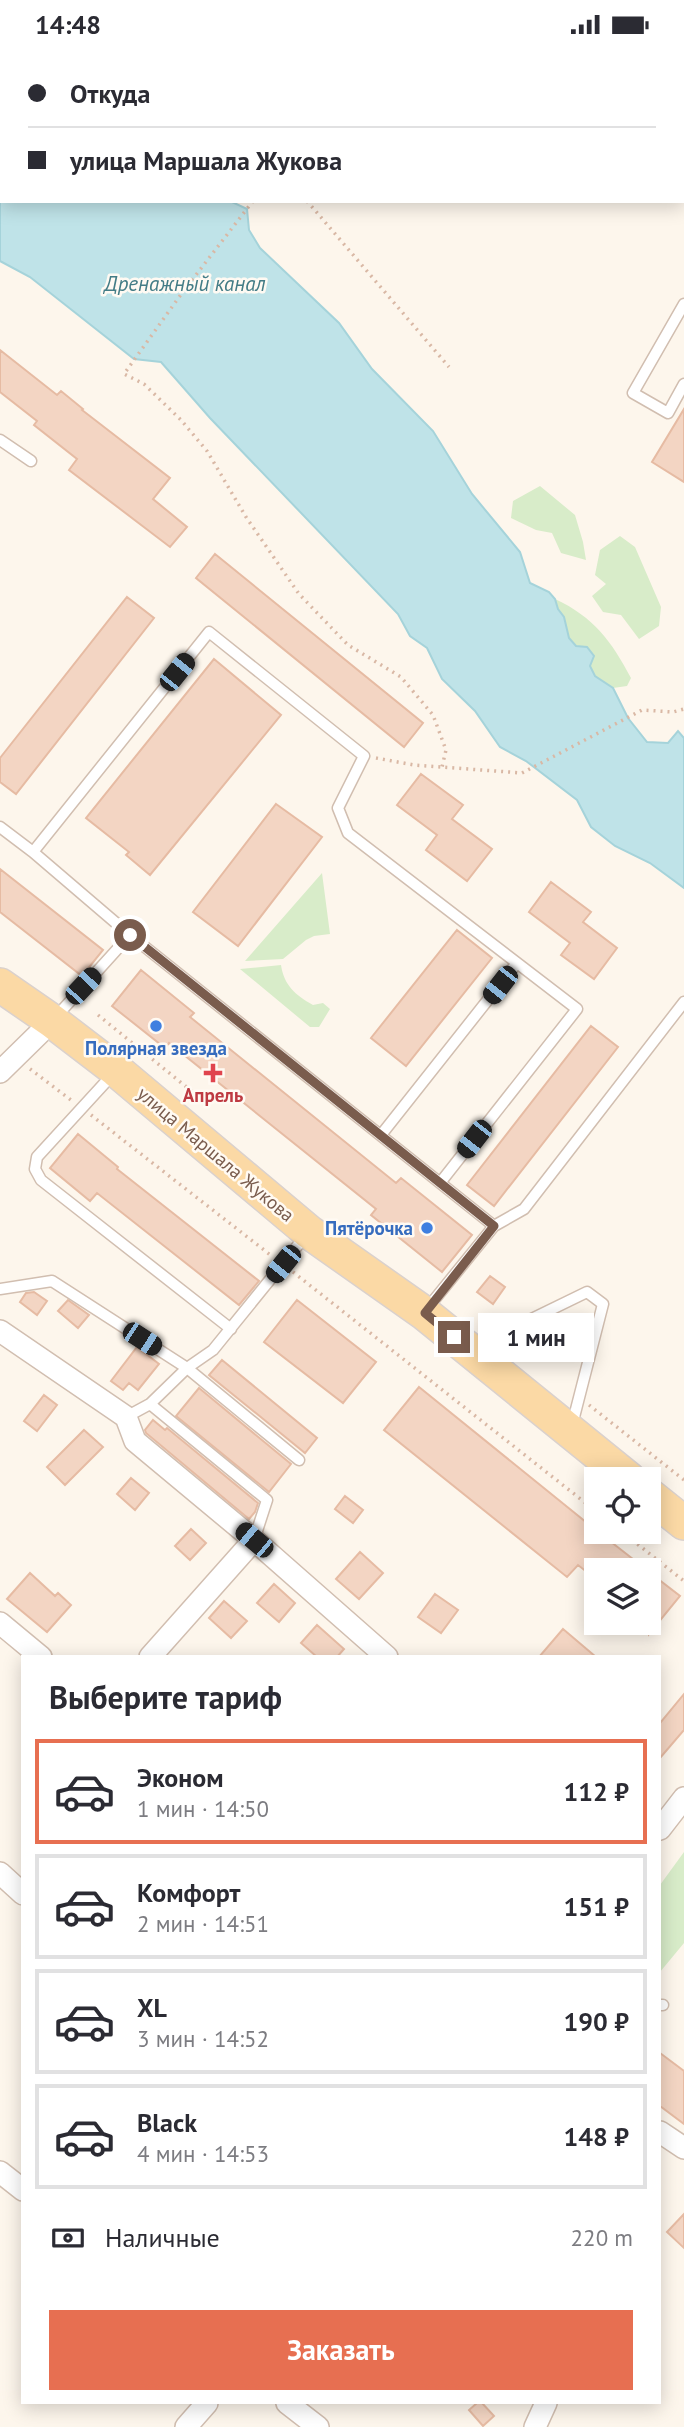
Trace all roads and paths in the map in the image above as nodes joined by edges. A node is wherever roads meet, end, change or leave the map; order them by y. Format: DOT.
graph roads {
  1 [pos="252,203"];
  2 [pos="309,203"];
  3 [pos="684,304"];
  4 [pos="680,321"];
  5 [pos="449,367"];
  6 [pos="684,384"];
  7 [pos="0,440"];
  8 [pos="31,461"];
  9 [pos="684,709"];
  10 [pos="364,756"];
  11 [pos="442,767"];
  12 [pos="0,827"];
  13 [pos="33,852"];
  14 [pos="130,935"];
  15 [pos="517,963"];
  16 [pos="0,985"];
  17 [pos="684,1002"];
  18 [pos="98,1015"];
  19 [pos="52,1021"];
  20 [pos="8,1065"];
  21 [pos="116,1070"];
  22 [pos="200,1098"];
  23 [pos="83,1108"];
  24 [pos="381,1135"];
  25 [pos="440,1183"];
  26 [pos="494,1226"];
  27 [pos="309,1232"];
  28 [pos="283,1264"];
  29 [pos="0,1289"];
  30 [pos="425,1313"];
  31 [pos="231,1329"];
  32 [pos="0,1331"];
  33 [pos="470,1349"];
  34 [pos="187,1368"];
  35 [pos="580,1398"];
  36 [pos="150,1404"];
  37 [pos="126,1417"];
  38 [pos="571,1431"];
  39 [pos="299,1460"];
  40 [pos="614,1467"];
  41 [pos="684,1479"];
  42 [pos="584,1502"];
  43 [pos="661,1505"];
  44 [pos="684,1523"];
  45 [pos="254,1540"];
  46 [pos="637,1544"];
  47 [pos="684,1581"];
  48 [pos="0,1623"];
  49 [pos="39,1655"];
  50 [pos="152,1655"];
  51 [pos="385,1655"];
  52 [pos="684,1798"];
  53 [pos="661,1828"];
  54 [pos="0,1873"];
  55 [pos="21,1892"];
  56 [pos="661,2133"];
  57 [pos="684,2148"];
  58 [pos="0,2172"];
  59 [pos="21,2188"];
  60 [pos="206,2404"];
  61 [pos="288,2404"];
  62 [pos="546,2404"];
  63 [pos="186,2427"];
  64 [pos="318,2427"];
  65 [pos="535,2427"];
  1 -- 11 [label="path"];
  2 -- 5 [label="path"];
  3 -- 4 [label="lane"];
  4 -- 6 [label="lane"];
  7 -- 8 [label="lane"];
  9 -- 11 [label="path"];
  10 -- 11 [label="path"];
  10 -- 13 [label="lane"];
  10 -- 15 [label="lane"];
  12 -- 13 [label="lane"];
  13 -- 14 [label="lane"];
  14 -- 19 [label="lane"];
  14 -- 24 [label="lane"];
  15 -- 24 [label="lane"];
  15 -- 25 [label="lane"];
  16 -- 19 [label="main road, улица Маршала Жукова"];
  17 -- 26 [label="lane"];
  18 -- 22 [label="path"];
  19 -- 20 [label="street"];
  19 -- 21 [label="main road, улица Маршала Жукова"];
  20 -- 23 [label="path"];
  21 -- 23 [label="lane"];
  21 -- 27 [label="main road, улица Маршала Жукова"];
  23 -- 28 [label="path"];
  23 -- 31 [label="lane"];
  24 -- 25 [label="lane"];
  25 -- 26 [label="lane"];
  26 -- 30 [label="lane"];
  27 -- 28 [label="lane"];
  27 -- 30 [label="main road, улица Маршала Жукова"];
  28 -- 31 [label="lane"];
  28 -- 42 [label="path"];
  29 -- 34 [label="lane"];
  30 -- 33 [label="main road, улица Маршала Жукова"];
  31 -- 34 [label="lane"];
  32 -- 37 [label="street"];
  33 -- 35 [label="lane"];
  33 -- 38 [label="main road, улица Маршала Жукова"];
  34 -- 36 [label="lane"];
  34 -- 39 [label="lane"];
  35 -- 38 [label="lane"];
  35 -- 41 [label="path"];
  36 -- 37 [label="lane"];
  36 -- 45 [label="lane"];
  37 -- 45 [label="street"];
  38 -- 40 [label="main road, улица Маршала Жукова"];
  43 -- 44 [label="main road"];
  45 -- 50 [label="street"];
  45 -- 51 [label="street"];
  46 -- 47 [label="path"];
  48 -- 49 [label="street"];
  52 -- 53 [label="street"];
  54 -- 55 [label="street"];
  56 -- 57 [label="street"];
  58 -- 59 [label="street"];
  60 -- 63 [label="street"];
  61 -- 64 [label="street"];
  62 -- 65 [label="street"];
}
